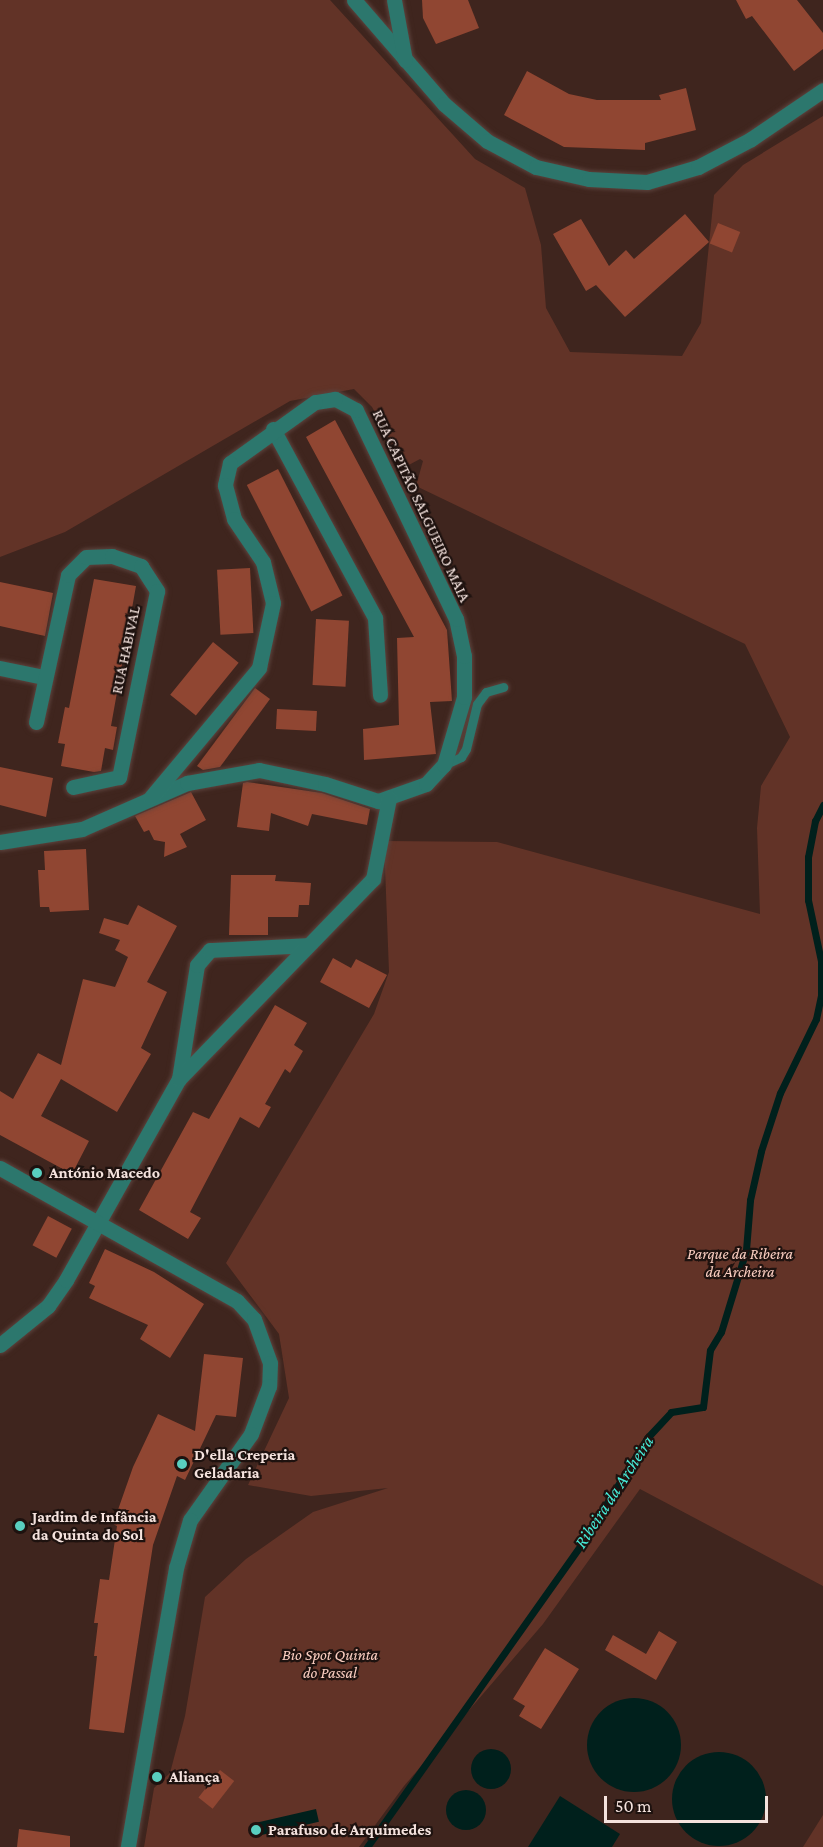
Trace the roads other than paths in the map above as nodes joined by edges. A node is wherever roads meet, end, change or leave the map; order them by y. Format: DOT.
graph roads {
  1 [pos="354,0"];
  2 [pos="394,0"];
  3 [pos="405,60"];
  4 [pos="823,90"];
  5 [pos="273,429"];
  6 [pos="0,668"];
  7 [pos="44,677"];
  8 [pos="503,687"];
  9 [pos="380,696"];
  10 [pos="36,722"];
  11 [pos="444,765"];
  12 [pos="73,788"];
  13 [pos="151,797"];
  14 [pos="389,798"];
  15 [pos="0,842"];
  16 [pos="308,945"];
  17 [pos="179,1079"];
  18 [pos="0,1168"];
  19 [pos="97,1221"];
  20 [pos="0,1345"];
  21 [pos="128,1847"];
  1 -- 3 [label="street"];
  2 -- 3 [label="street"];
  3 -- 4 [label="street"];
  5 -- 9 [label="street"];
  5 -- 11 [label="street, RUA CAPITÃO SALGUEIRO MAIA"];
  5 -- 13 [label="street, RUA CAPITÃO SALGUEIRO MAIA"];
  6 -- 7 [label="street"];
  7 -- 10 [label="street, RUA HABIVAL"];
  7 -- 12 [label="street, RUA HABIVAL"];
  8 -- 11 [label="lane"];
  11 -- 14 [label="street"];
  13 -- 14 [label="street"];
  13 -- 15 [label="street"];
  14 -- 16 [label="street"];
  16 -- 17 [label="street"];
  16 -- 17 [label="street"];
  17 -- 19 [label="street"];
  18 -- 19 [label="street"];
  19 -- 20 [label="street"];
  19 -- 21 [label="street"];
}
